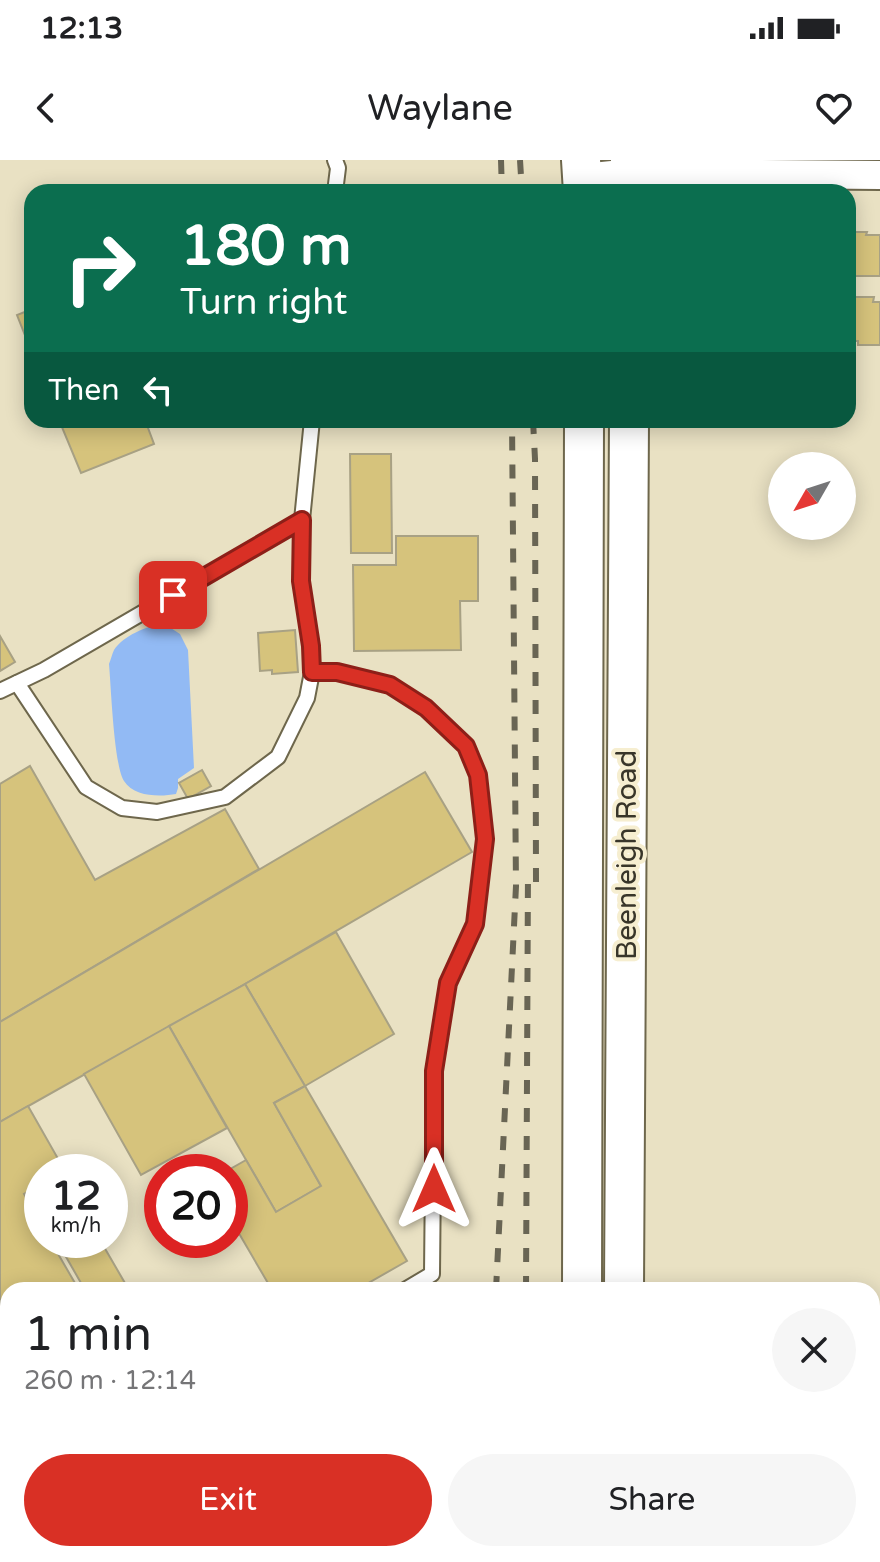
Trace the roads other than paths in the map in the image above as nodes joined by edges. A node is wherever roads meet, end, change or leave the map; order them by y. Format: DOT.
graph roads {
  1 [pos="335,160"];
  2 [pos="630,175"];
  3 [pos="880,175"];
  4 [pos="582,177"];
  5 [pos="336,184"];
  6 [pos="311,428"];
  7 [pos="584,428"];
  8 [pos="629,428"];
  9 [pos="302,520"];
  10 [pos="312,672"];
  11 [pos="17,683"];
  12 [pos="0,691"];
  13 [pos="418,1282"];
  14 [pos="582,1282"];
  15 [pos="624,1282"];
  1 -- 5 [label="lane"];
  2 -- 3 [label="street"];
  2 -- 4 [label="street"];
  6 -- 9 [label="lane"];
  7 -- 14 [label="main road, Beenleigh Road"];
  8 -- 15 [label="main road, Beenleigh Road"];
  9 -- 10 [label="lane"];
  9 -- 11 [label="lane"];
  10 -- 11 [label="lane"];
  10 -- 13 [label="lane"];
  11 -- 12 [label="lane"];
}
